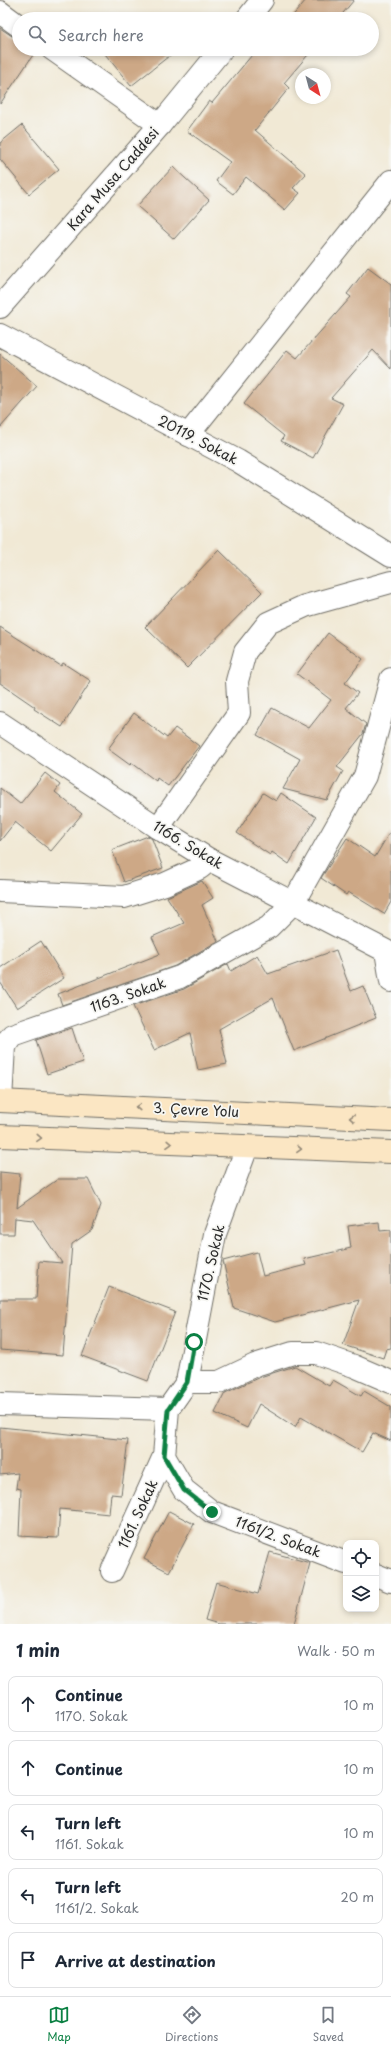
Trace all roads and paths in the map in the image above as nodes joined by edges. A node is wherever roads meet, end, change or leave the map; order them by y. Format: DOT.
graph roads {
  1 [pos="262,0"];
  2 [pos="0,12"];
  3 [pos="253,12"];
  4 [pos="12,21"];
  5 [pos="62,56"];
  6 [pos="216,56"];
  7 [pos="160,126"];
  8 [pos="391,181"];
  9 [pos="0,307"];
  10 [pos="0,335"];
  11 [pos="188,435"];
  12 [pos="391,556"];
  13 [pos="391,582"];
  14 [pos="391,679"];
  15 [pos="0,723"];
  16 [pos="158,828"];
  17 [pos="210,860"];
  18 [pos="0,891"];
  19 [pos="293,903"];
  20 [pos="391,981"];
  21 [pos="0,1101"];
  22 [pos="391,1120"];
  23 [pos="0,1136"];
  24 [pos="248,1147"];
  25 [pos="391,1152"];
  26 [pos="187,1382"];
  27 [pos="391,1382"];
  28 [pos="0,1404"];
  29 [pos="168,1410"];
  30 [pos="164,1456"];
  31 [pos="343,1562"];
  32 [pos="112,1571"];
  33 [pos="378,1576"];
  34 [pos="391,1581"];
  1 -- 3 [label="street"];
  2 -- 4 [label="street"];
  5 -- 7 [label="street"];
  6 -- 7 [label="street, Kara Musa Caddesi"];
  7 -- 9 [label="street, Kara Musa Caddesi"];
  8 -- 11 [label="street"];
  10 -- 11 [label="street, 20119. Sokak"];
  11 -- 12 [label="street, 20119. Sokak"];
  13 -- 16 [label="street"];
  14 -- 19 [label="street, 1163. Sokak"];
  15 -- 16 [label="street, 1166. Sokak"];
  16 -- 17 [label="street, 1166. Sokak"];
  17 -- 18 [label="street"];
  17 -- 19 [label="street, 1166. Sokak"];
  19 -- 20 [label="street, 1166. Sokak"];
  19 -- 21 [label="street, 1163. Sokak"];
  22 -- 21 [label="main road, 3. Çevre Yolu, one-way"];
  23 -- 24 [label="main road, one-way"];
  24 -- 25 [label="main road, one-way"];
  24 -- 26 [label="street, 1170. Sokak"];
  26 -- 27 [label="street"];
  26 -- 29 [label="street"];
  28 -- 29 [label="street"];
  29 -- 30 [label="street, 1161. Sokak"];
  30 -- 31 [label="street, 1161/2. Sokak"];
  30 -- 32 [label="street, 1161. Sokak"];
  33 -- 34 [label="street"];
}
